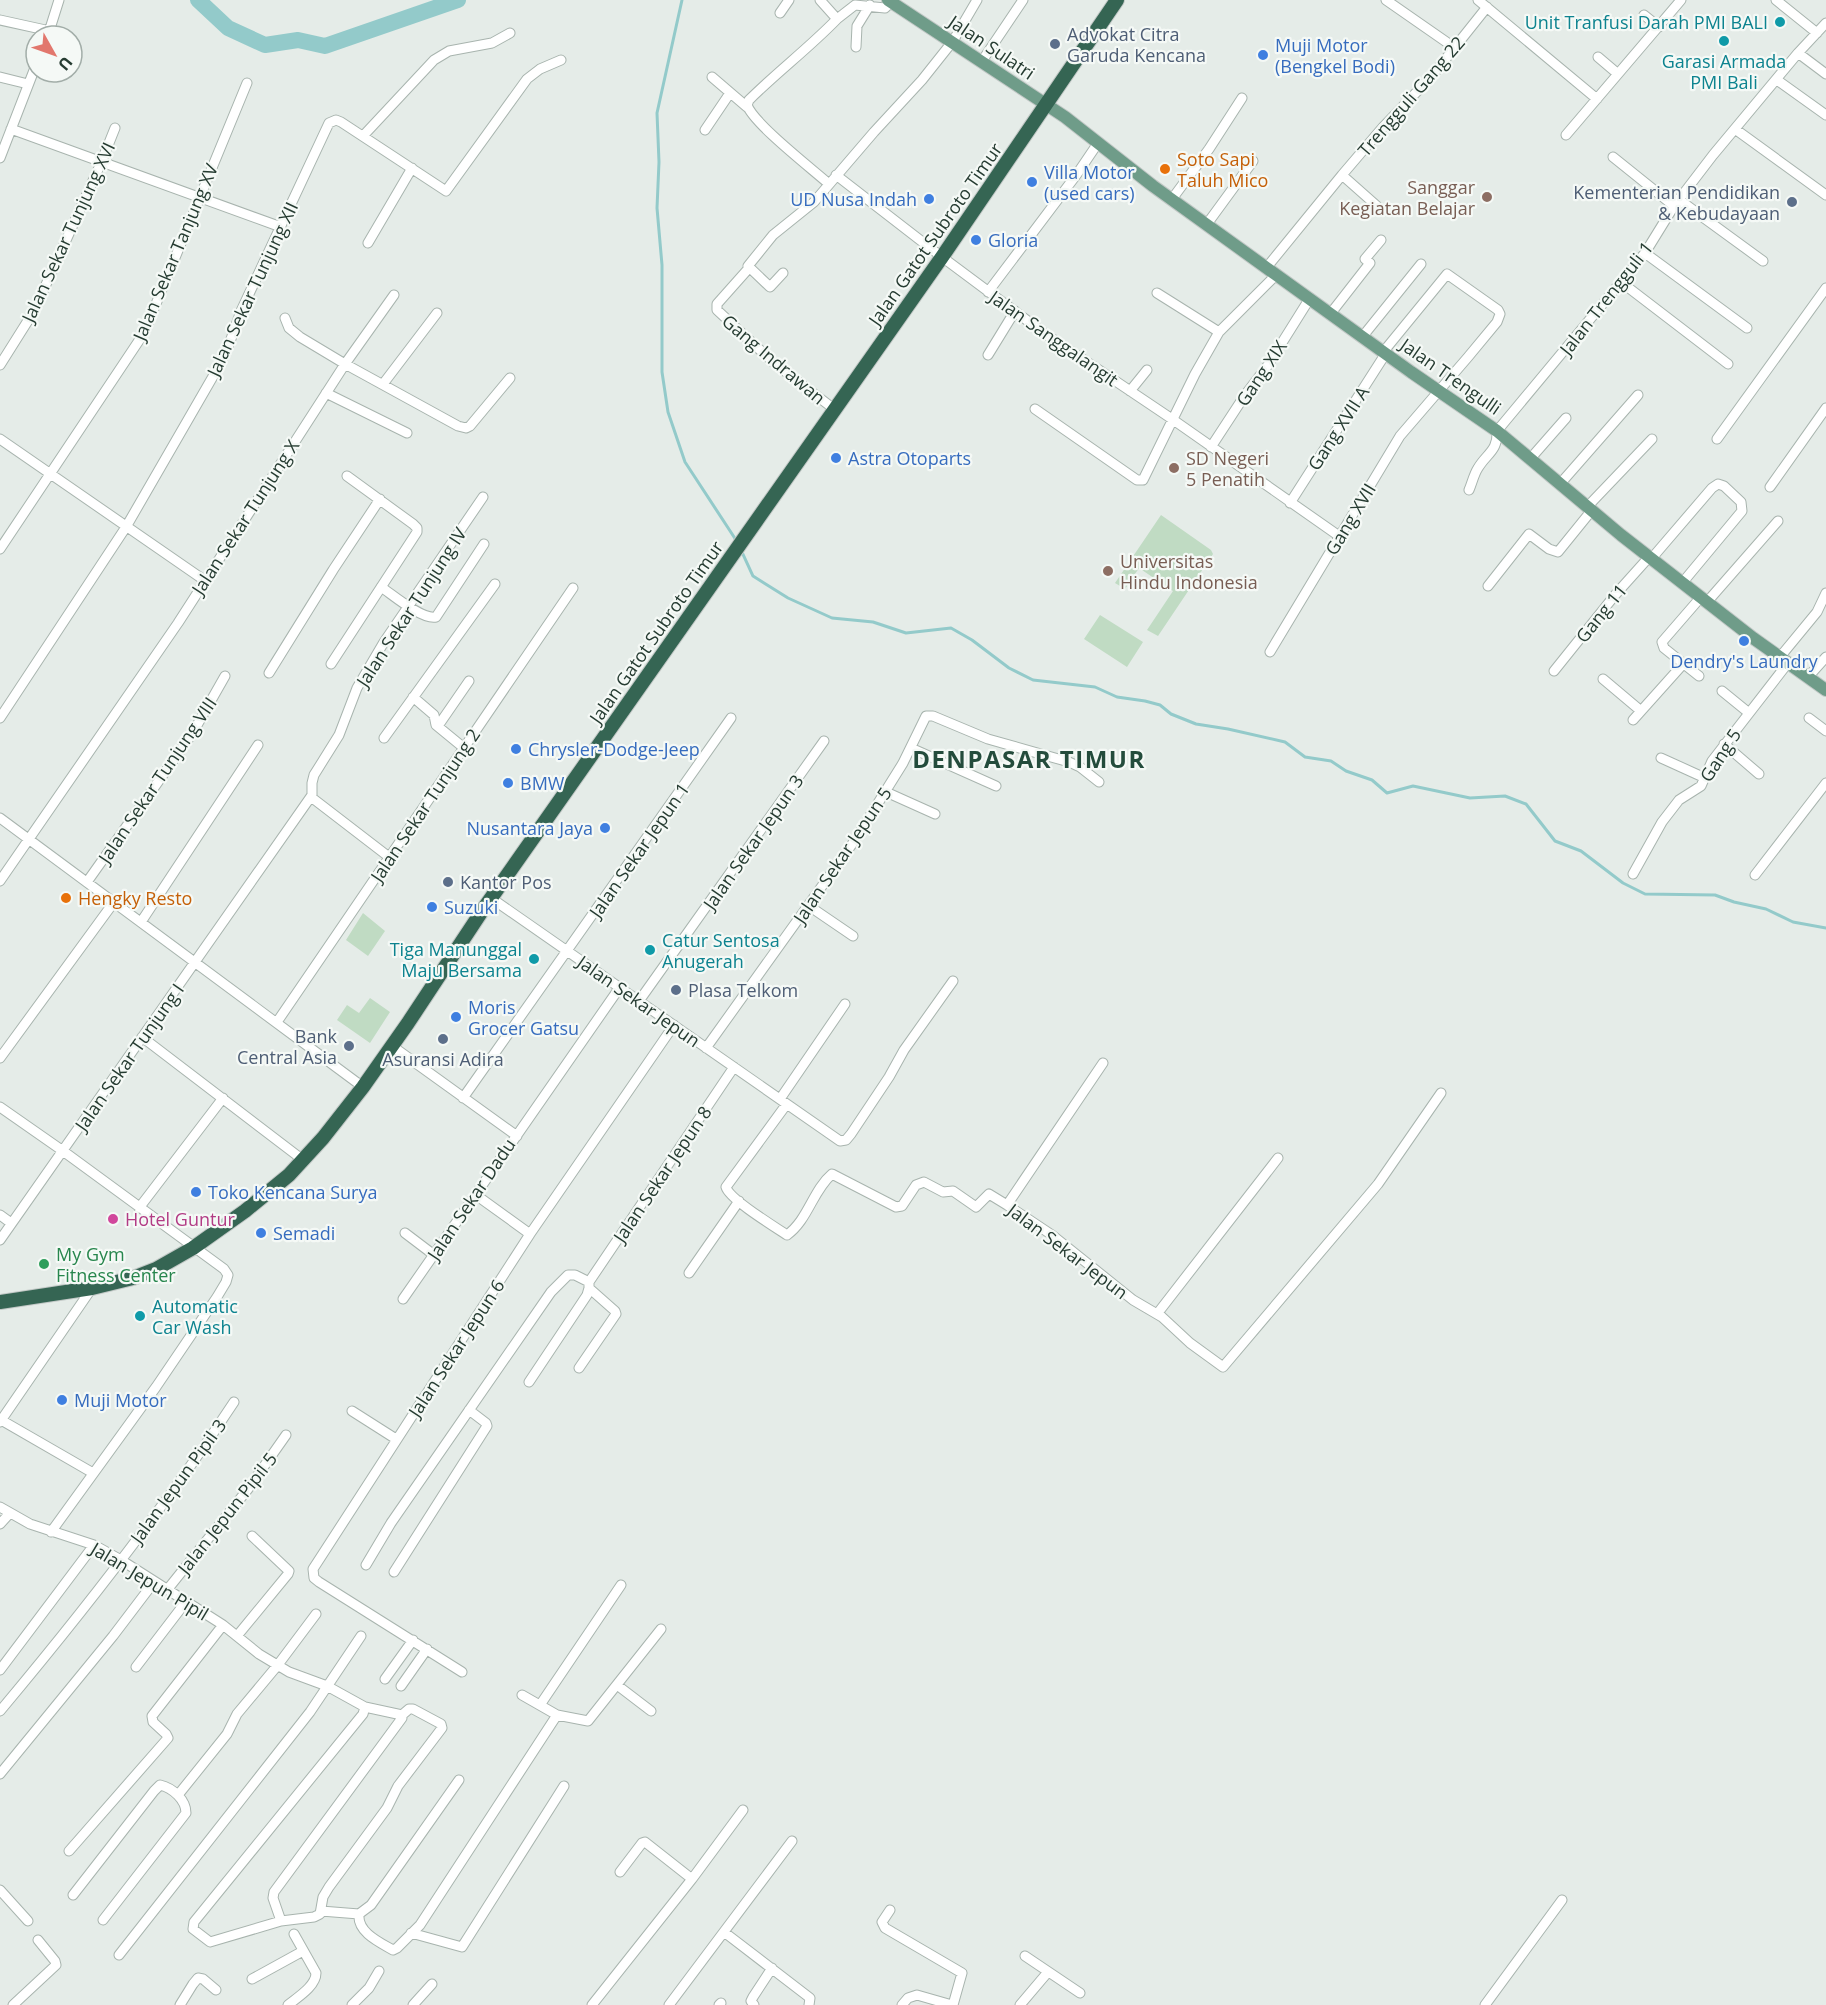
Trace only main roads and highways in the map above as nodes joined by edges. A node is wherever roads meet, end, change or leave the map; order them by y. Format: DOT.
graph roads {
  1 [pos="1117,0"];
  2 [pos="890,1"];
  3 [pos="1045,104"];
  4 [pos="1826,690"];
  5 [pos="0,1302"];
  1 -- 3 [label="highway, Jalan Gatot Subroto Timur"];
  2 -- 3 [label="main road, Jalan Sulatri"];
  3 -- 4 [label="main road, Jalan Trengulli"];
  3 -- 5 [label="highway, Jalan Gatot Subroto Timur"];
}
